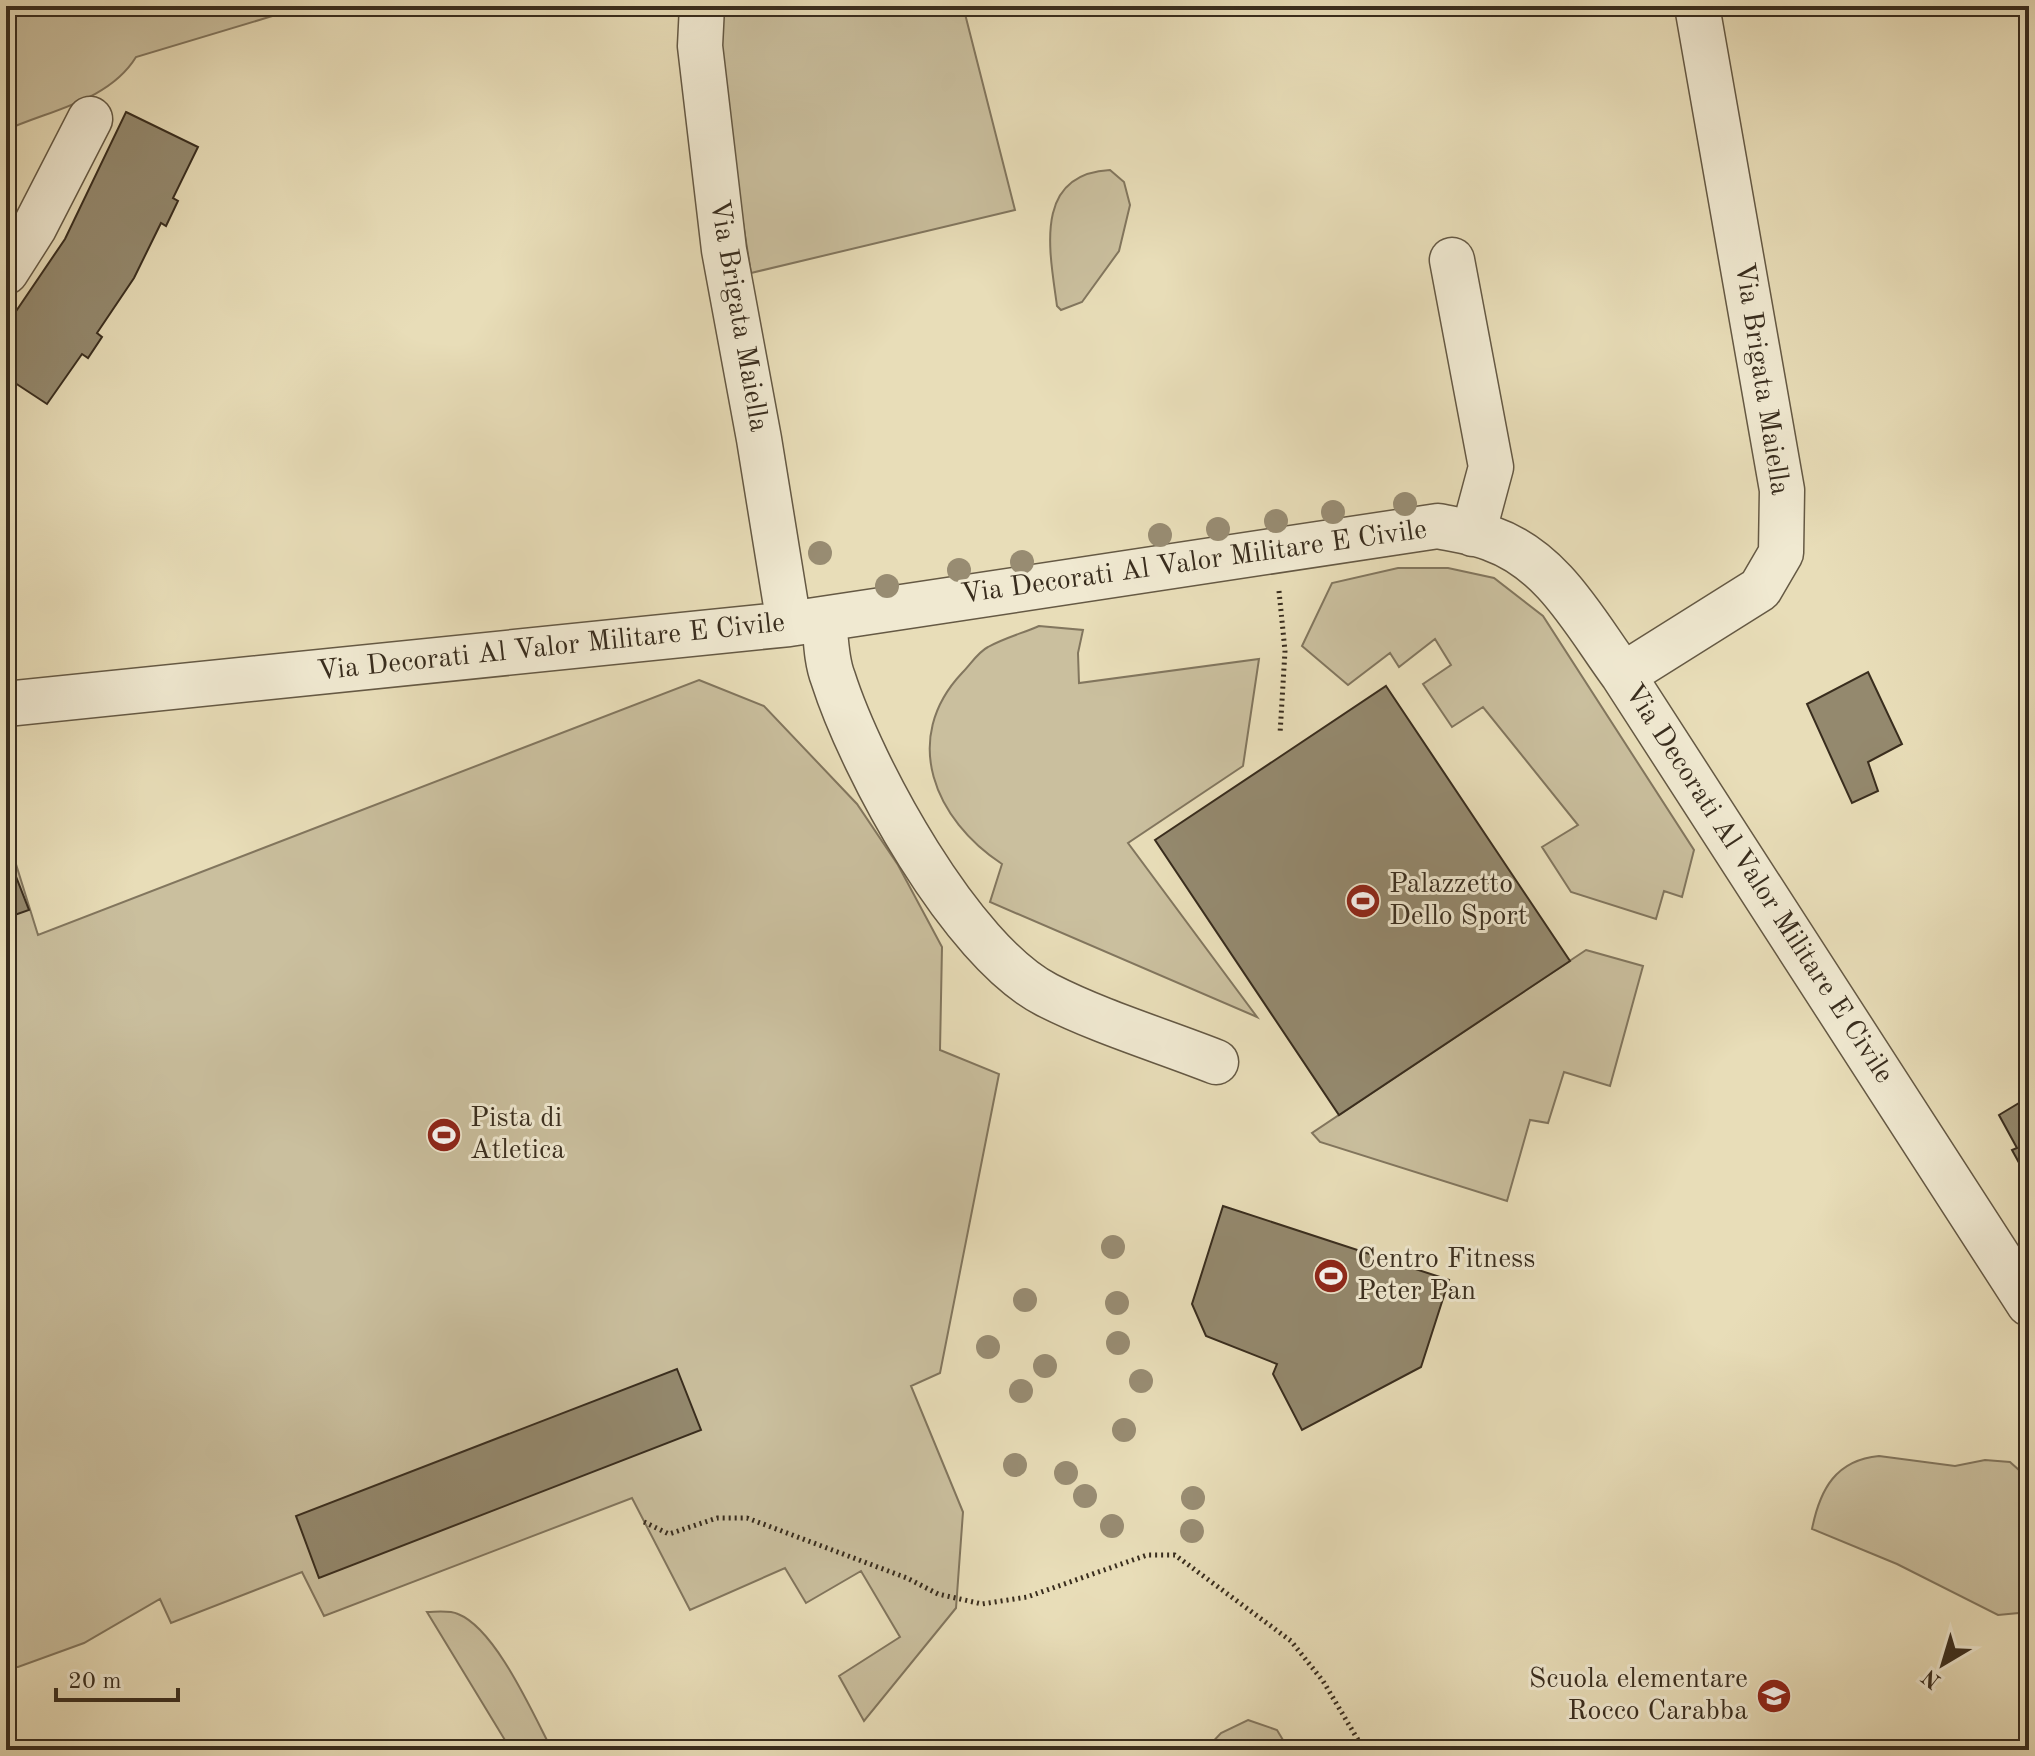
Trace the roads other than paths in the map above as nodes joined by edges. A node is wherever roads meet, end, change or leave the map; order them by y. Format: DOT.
graph roads {
  1 [pos="702,6"];
  2 [pos="1697,6"];
  3 [pos="90,119"];
  4 [pos="1452,260"];
  5 [pos="6,272"];
  6 [pos="1473,534"];
  7 [pos="806,621"];
  8 [pos="1623,675"];
  9 [pos="6,704"];
  10 [pos="1216,1062"];
  11 [pos="2029,1304"];
  1 -- 7 [label="street, Via Brigata Maiella"];
  2 -- 8 [label="street, Via Brigata Maiella"];
  3 -- 5 [label="street"];
  4 -- 6 [label="street"];
  6 -- 7 [label="street, Via Decorati Al Valor Militare E Civile"];
  6 -- 8 [label="street, Via Decorati Al Valor Militare E Civile"];
  7 -- 9 [label="street, Via Decorati Al Valor Militare E Civile"];
  7 -- 10 [label="street, Via Brigata Maiella"];
  8 -- 11 [label="street, Via Decorati Al Valor Militare E Civile"];
}
